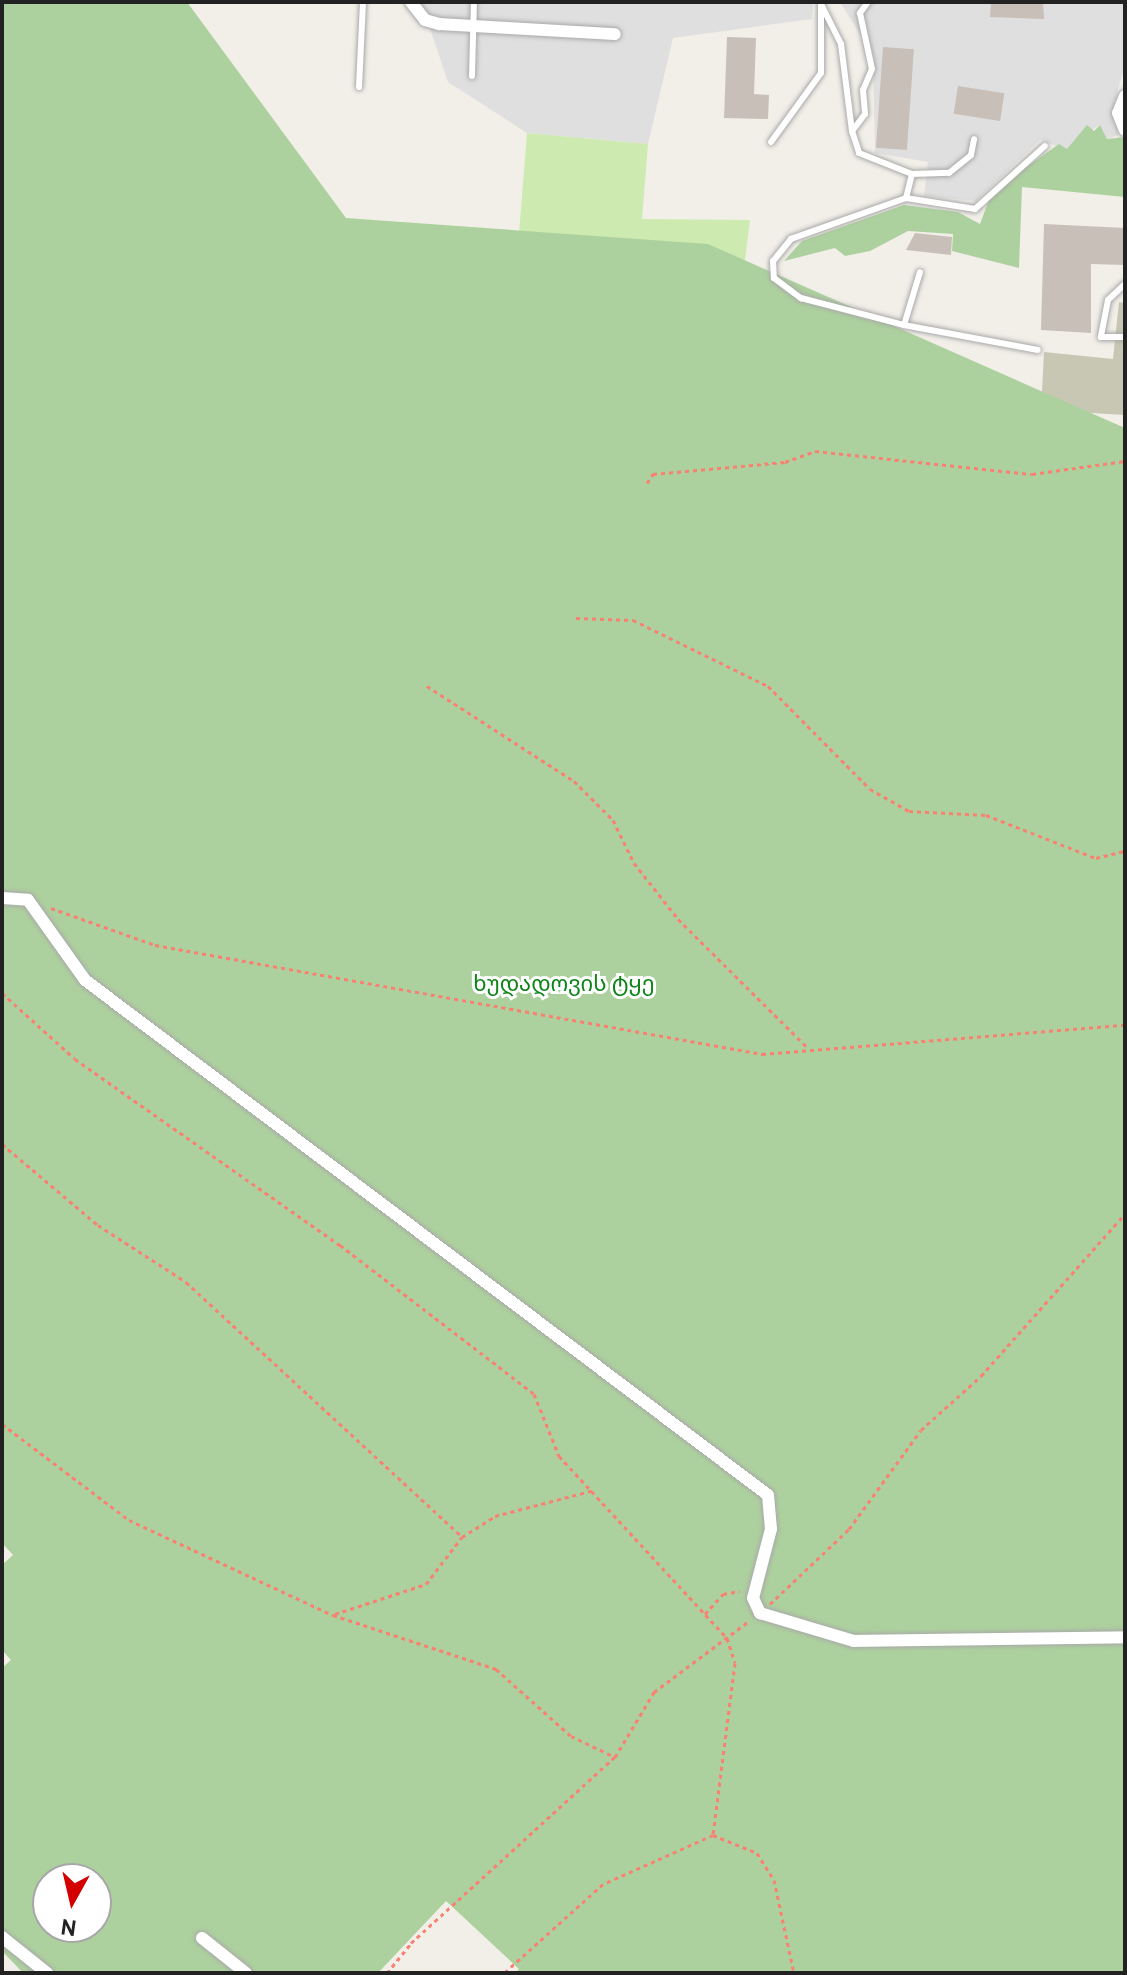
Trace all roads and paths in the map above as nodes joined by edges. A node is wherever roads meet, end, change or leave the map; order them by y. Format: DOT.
graph roads {
  1 [pos="363,2"];
  2 [pos="411,2"];
  3 [pos="474,2"];
  4 [pos="868,2"];
  5 [pos="821,3"];
  6 [pos="474,24"];
  7 [pos="615,34"];
  8 [pos="472,76"];
  9 [pos="359,87"];
  10 [pos="1125,96"];
  11 [pos="1125,130"];
  12 [pos="852,131"];
  13 [pos="974,139"];
  14 [pos="771,142"];
  15 [pos="1045,146"];
  16 [pos="912,174"];
  17 [pos="906,198"];
  18 [pos="920,272"];
  19 [pos="1125,284"];
  20 [pos="904,325"];
  21 [pos="1125,337"];
  22 [pos="1038,350"];
  23 [pos="1125,461"];
  24 [pos="647,483"];
  25 [pos="576,618"];
  26 [pos="427,686"];
  27 [pos="1125,851"];
  28 [pos="2,898"];
  29 [pos="28,900"];
  30 [pos="2,993"];
  31 [pos="1125,1025"];
  32 [pos="808,1048"];
  33 [pos="2,1144"];
  34 [pos="1125,1214"];
  35 [pos="2,1424"];
  36 [pos="594,1490"];
  37 [pos="462,1537"];
  38 [pos="753,1598"];
  39 [pos="760,1613"];
  40 [pos="333,1615"];
  41 [pos="704,1615"];
  42 [pos="1125,1637"];
  43 [pos="727,1638"];
  44 [pos="615,1757"];
  45 [pos="713,1835"];
  46 [pos="2,1937"];
  47 [pos="202,1938"];
  48 [pos="47,1973"];
  49 [pos="246,1973"];
  50 [pos="387,1973"];
  51 [pos="504,1973"];
  52 [pos="794,1973"];
  1 -- 9 [label="lane"];
  2 -- 6 [label="street"];
  3 -- 6 [label="lane"];
  4 -- 12 [label="lane"];
  5 -- 12 [label="lane"];
  5 -- 14 [label="lane"];
  6 -- 7 [label="street"];
  6 -- 8 [label="lane"];
  10 -- 11 [label="street"];
  12 -- 16 [label="lane"];
  13 -- 16 [label="lane"];
  15 -- 17 [label="lane"];
  16 -- 17 [label="lane"];
  17 -- 20 [label="lane"];
  18 -- 20 [label="lane"];
  19 -- 21 [label="lane"];
  20 -- 22 [label="lane"];
  23 -- 24 [label="path"];
  25 -- 27 [label="path"];
  26 -- 32 [label="path"];
  28 -- 29 [label="street"];
  29 -- 32 [label="path"];
  29 -- 38 [label="street"];
  30 -- 36 [label="path"];
  31 -- 32 [label="path"];
  33 -- 37 [label="path"];
  34 -- 39 [label="path"];
  35 -- 40 [label="path"];
  36 -- 37 [label="path"];
  36 -- 41 [label="path"];
  37 -- 40 [label="path"];
  38 -- 39 [label="street"];
  38 -- 41 [label="path"];
  39 -- 42 [label="street"];
  39 -- 43 [label="path"];
  40 -- 44 [label="path"];
  41 -- 43 [label="path"];
  43 -- 44 [label="path"];
  43 -- 45 [label="path"];
  44 -- 50 [label="path"];
  45 -- 51 [label="path"];
  45 -- 52 [label="path"];
  46 -- 48 [label="street"];
  47 -- 49 [label="street"];
}
